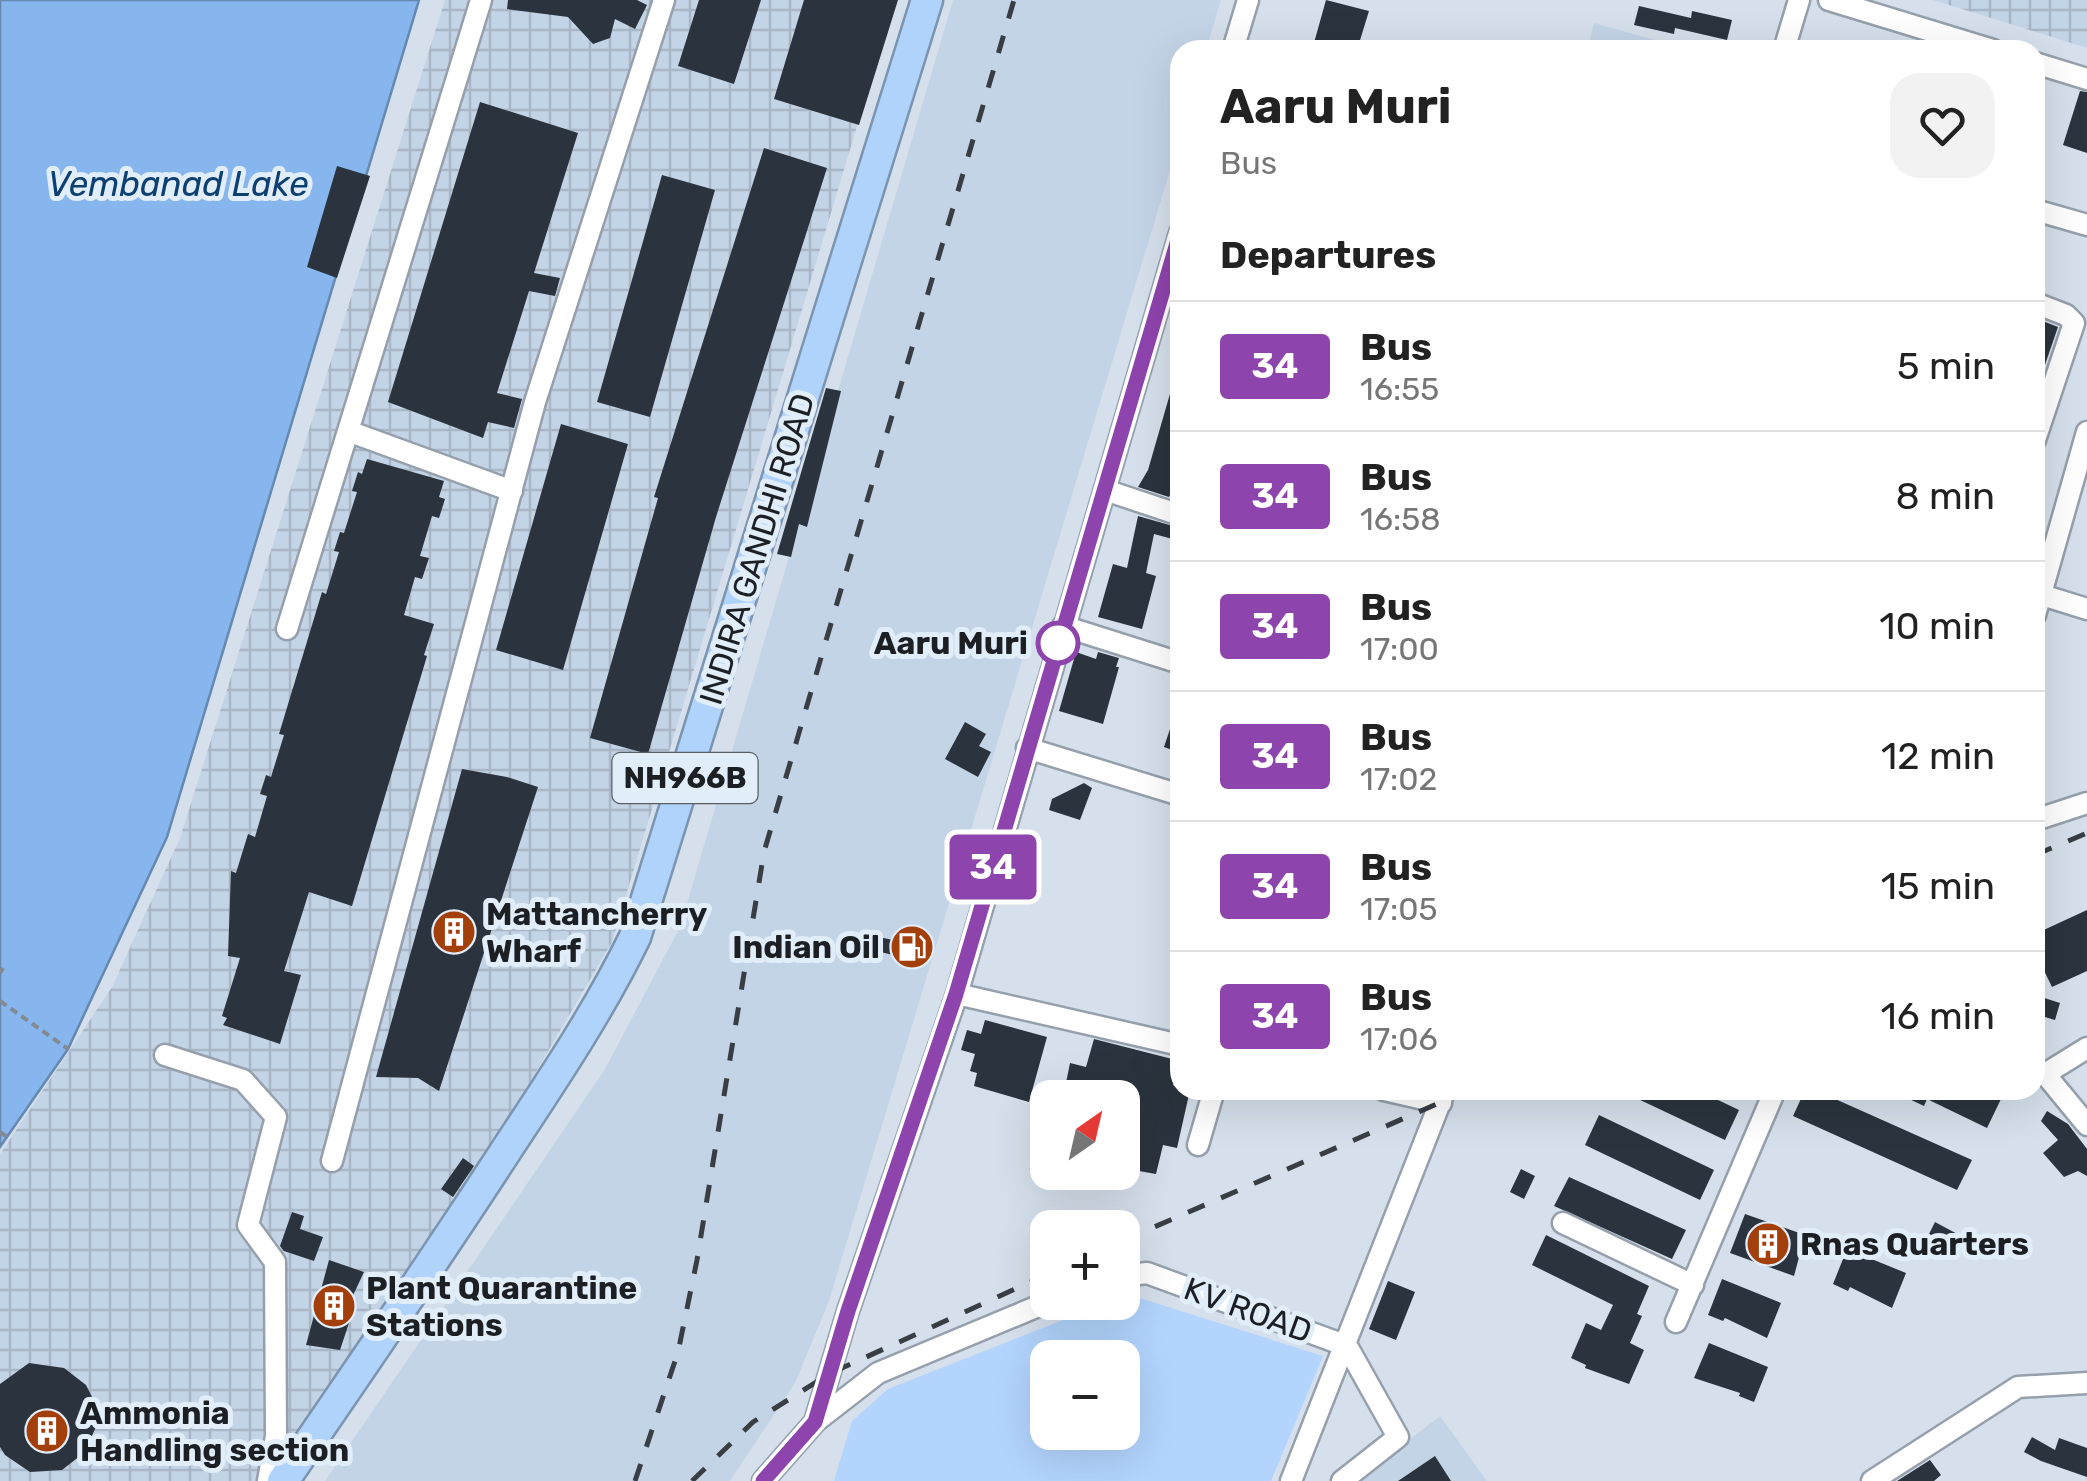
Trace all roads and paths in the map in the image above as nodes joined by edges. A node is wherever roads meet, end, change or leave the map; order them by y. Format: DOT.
graph roads {
  1 [pos="481,0"];
  2 [pos="664,0"];
  3 [pos="927,0"];
  4 [pos="1248,0"];
  5 [pos="1799,0"];
  6 [pos="1829,0"];
  7 [pos="1237,40"];
  8 [pos="1787,40"];
  9 [pos="1960,40"];
  10 [pos="2045,66"];
  11 [pos="2087,79"];
  12 [pos="2045,213"];
  13 [pos="2087,225"];
  14 [pos="1170,267"];
  15 [pos="2045,307"];
  16 [pos="2045,410"];
  17 [pos="348,431"];
  18 [pos="2087,432"];
  19 [pos="512,490"];
  20 [pos="1105,490"];
  21 [pos="2078,501"];
  22 [pos="1170,512"];
  23 [pos="2045,564"];
  24 [pos="2045,606"];
  25 [pos="2087,609"];
  26 [pos="1063,626"];
  27 [pos="287,629"];
  28 [pos="1170,660"];
  29 [pos="1027,748"];
  30 [pos="1170,792"];
  31 [pos="2087,804"];
  32 [pos="2045,817"];
  33 [pos="956,994"];
  34 [pos="0,1002"];
  35 [pos="1170,1042"];
  36 [pos="2087,1048"];
  37 [pos="68,1049"];
  38 [pos="165,1055"];
  39 [pos="2045,1069"];
  40 [pos="2045,1078"];
  41 [pos="1211,1100"];
  42 [pos="1441,1100"];
  43 [pos="1764,1100"];
  44 [pos="2087,1125"];
  45 [pos="0,1132"];
  46 [pos="7,1137"];
  47 [pos="1198,1145"];
  48 [pos="332,1161"];
  49 [pos="1563,1223"];
  50 [pos="1140,1274"];
  51 [pos="1692,1285"];
  52 [pos="1030,1310"];
  53 [pos="1676,1322"];
  54 [pos="1347,1346"];
  55 [pos="2087,1383"];
  56 [pos="815,1422"];
  57 [pos="268,1481"];
  58 [pos="284,1481"];
  59 [pos="763,1481"];
  60 [pos="1291,1481"];
  61 [pos="1342,1481"];
  62 [pos="1872,1481"];
  1 -- 17 [label="street"];
  2 -- 19 [label="street"];
  3 -- 58 [label="highway, INDIRA GANDHI ROAD / NH966B"];
  4 -- 7 [label="street"];
  5 -- 8 [label="street"];
  6 -- 9 [label="street"];
  10 -- 11 [label="street"];
  12 -- 13 [label="street"];
  14 -- 20 [label="street"];
  15 -- 16 [label="street"];
  17 -- 19 [label="street"];
  17 -- 27 [label="street"];
  18 -- 21 [label="street"];
  19 -- 48 [label="street"];
  20 -- 22 [label="street"];
  20 -- 26 [label="street"];
  21 -- 23 [label="street"];
  24 -- 25 [label="street"];
  26 -- 28 [label="street"];
  26 -- 29 [label="street"];
  29 -- 30 [label="street"];
  29 -- 33 [label="street"];
  31 -- 32 [label="street"];
  33 -- 35 [label="street"];
  33 -- 56 [label="street"];
  34 -- 37 [label="path"];
  36 -- 39 [label="street"];
  38 -- 57 [label="street"];
  40 -- 44 [label="street"];
  41 -- 47 [label="street"];
  42 -- 54 [label="street"];
  43 -- 51 [label="street"];
  45 -- 46 [label="path"];
  49 -- 51 [label="street"];
  50 -- 54 [label="street, KV ROAD"];
  51 -- 53 [label="street"];
  52 -- 56 [label="street"];
  54 -- 60 [label="street, KV ROAD"];
  54 -- 61 [label="street"];
  55 -- 62 [label="street"];
  56 -- 59 [label="street"];
}
